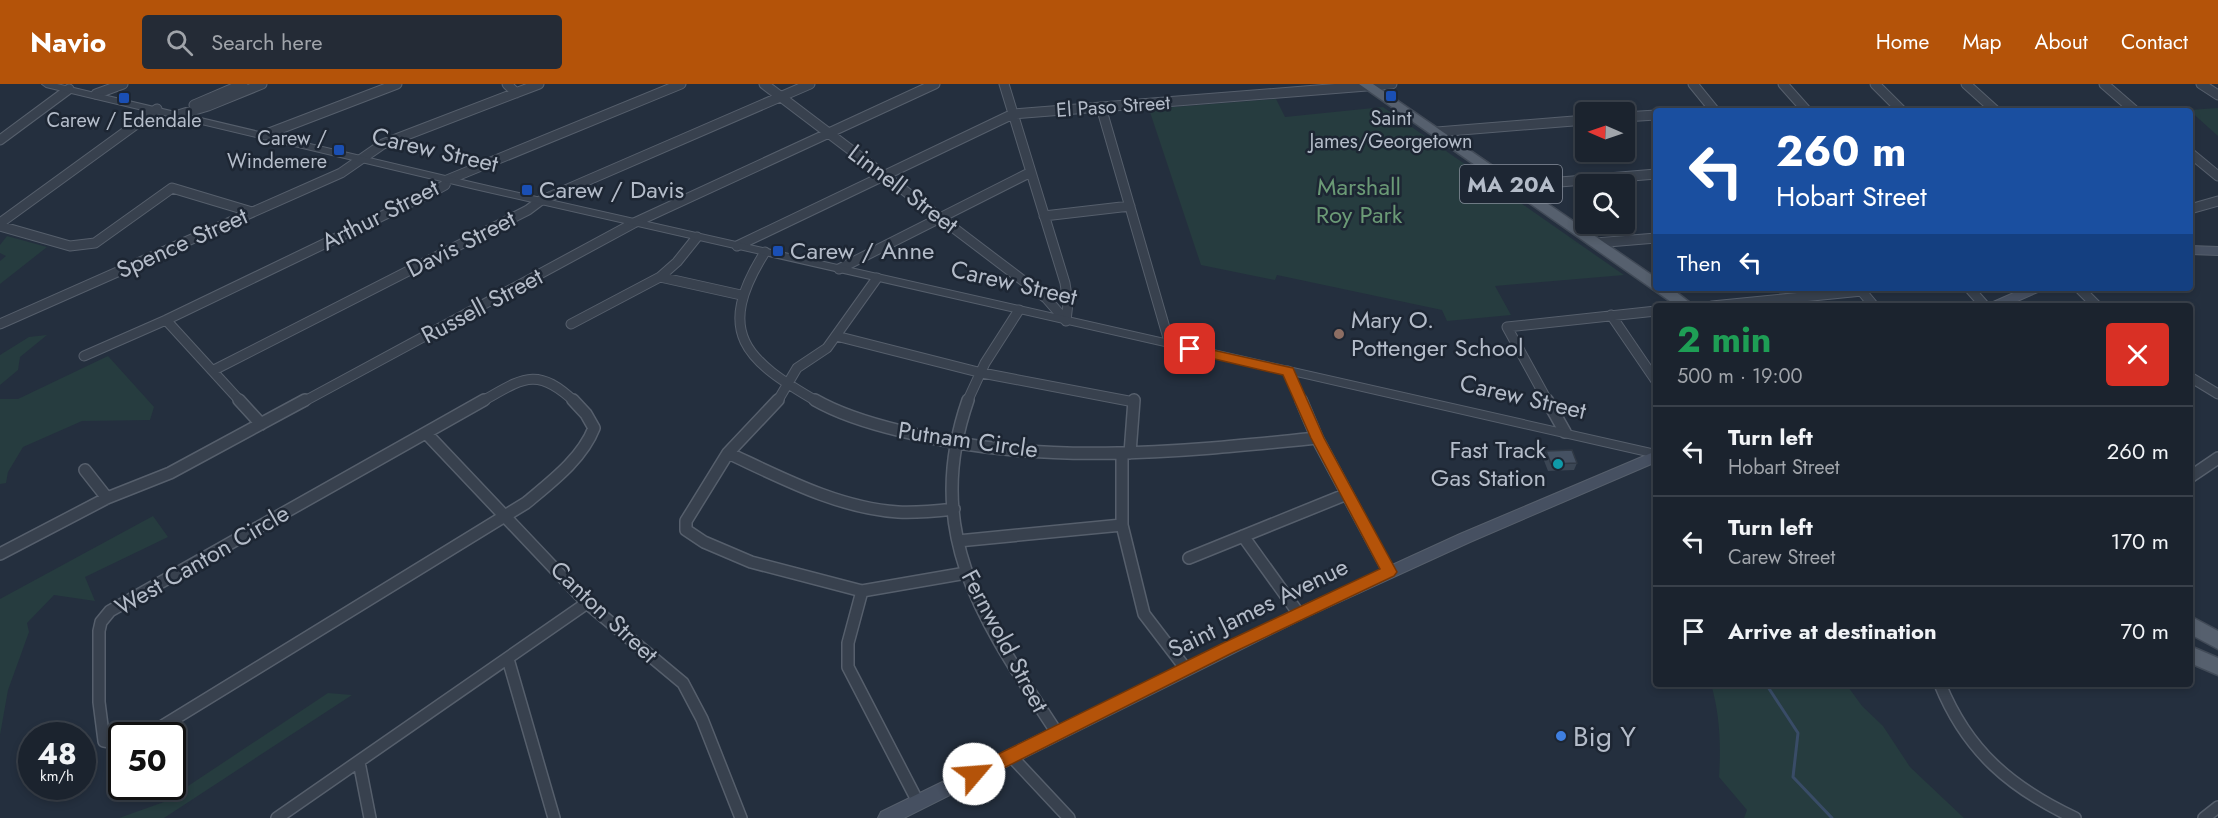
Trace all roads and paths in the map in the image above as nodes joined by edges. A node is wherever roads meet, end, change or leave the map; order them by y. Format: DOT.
graph roads {
  1 [pos="46,84"];
  2 [pos="123,84"];
  3 [pos="243,84"];
  4 [pos="262,84"];
  5 [pos="397,84"];
  6 [pos="507,84"];
  7 [pos="539,84"];
  8 [pos="681,84"];
  9 [pos="764,84"];
  10 [pos="810,84"];
  11 [pos="935,84"];
  12 [pos="1004,84"];
  13 [pos="1392,84"];
  14 [pos="1694,84"];
  15 [pos="1783,84"];
  16 [pos="1875,84"];
  17 [pos="1966,84"];
  18 [pos="2104,84"];
  19 [pos="2201,84"];
  20 [pos="1366,85"];
  21 [pos="69,89"];
  22 [pos="516,93"];
  23 [pos="96,94"];
  24 [pos="2218,95"];
  25 [pos="780,97"];
  26 [pos="1101,107"];
  27 [pos="1712,108"];
  28 [pos="1804,108"];
  29 [pos="1899,108"];
  30 [pos="1993,108"];
  31 [pos="2132,108"];
  32 [pos="157,109"];
  33 [pos="1013,114"];
  34 [pos="178,115"];
  35 [pos="1653,115"];
  36 [pos="1635,116"];
  37 [pos="1575,121"];
  38 [pos="1437,132"];
  39 [pos="828,134"];
  40 [pos="264,135"];
  41 [pos="0,140"];
  42 [pos="2193,155"];
  43 [pos="363,160"];
  44 [pos="1031,172"];
  45 [pos="885,174"];
  46 [pos="1653,174"];
  47 [pos="2218,176"];
  48 [pos="447,180"];
  49 [pos="1513,186"];
  50 [pos="540,201"];
  51 [pos="2218,201"];
  52 [pos="1130,206"];
  53 [pos="2193,208"];
  54 [pos="252,212"];
  55 [pos="1044,216"];
  56 [pos="941,218"];
  57 [pos="634,223"];
  58 [pos="0,225"];
  59 [pos="697,237"];
  60 [pos="1653,238"];
  61 [pos="1596,243"];
  62 [pos="737,246"];
  63 [pos="2193,250"];
  64 [pos="2218,251"];
  65 [pos="765,252"];
  66 [pos="840,269"];
  67 [pos="660,277"];
  68 [pos="877,278"];
  69 [pos="1653,283"];
  70 [pos="1665,291"];
  71 [pos="1852,291"];
  72 [pos="1862,291"];
  73 [pos="1972,291"];
  74 [pos="2029,291"];
  75 [pos="2082,291"];
  76 [pos="741,295"];
  77 [pos="1682,303"];
  78 [pos="1740,303"];
  79 [pos="1872,303"];
  80 [pos="1982,303"];
  81 [pos="2002,303"];
  82 [pos="2094,303"];
  83 [pos="1019,310"];
  84 [pos="1653,311"];
  85 [pos="1611,315"];
  86 [pos="166,320"];
  87 [pos="1066,321"];
  88 [pos="0,324"];
  89 [pos="571,324"];
  90 [pos="836,336"];
  91 [pos="1170,345"];
  92 [pos="84,356"];
  93 [pos="214,370"];
  94 [pos="1288,371"];
  95 [pos="982,373"];
  96 [pos="1653,377"];
  97 [pos="2193,379"];
  98 [pos="787,384"];
  99 [pos="2218,394"];
  100 [pos="261,424"];
  101 [pos="1565,432"];
  102 [pos="426,433"];
  103 [pos="1317,438"];
  104 [pos="956,443"];
  105 [pos="728,453"];
  106 [pos="1126,453"];
  107 [pos="1653,454"];
  108 [pos="1653,456"];
  109 [pos="2218,458"];
  110 [pos="86,470"];
  111 [pos="2193,475"];
  112 [pos="1347,494"];
  113 [pos="107,498"];
  114 [pos="954,509"];
  115 [pos="505,516"];
  116 [pos="1122,525"];
  117 [pos="1243,536"];
  118 [pos="958,541"];
  119 [pos="0,554"];
  120 [pos="1189,558"];
  121 [pos="1389,572"];
  122 [pos="966,573"];
  123 [pos="862,591"];
  124 [pos="587,603"];
  125 [pos="1299,614"];
  126 [pos="2193,626"];
  127 [pos="2218,641"];
  128 [pos="2193,655"];
  129 [pos="508,659"];
  130 [pos="2218,667"];
  131 [pos="1186,669"];
  132 [pos="1941,687"];
  133 [pos="169,722"];
  134 [pos="1057,733"];
  135 [pos="108,742"];
  136 [pos="1011,756"];
  137 [pos="359,762"];
  138 [pos="918,802"];
  139 [pos="2218,807"];
  140 [pos="277,818"];
  141 [pos="370,818"];
  142 [pos="554,818"];
  143 [pos="741,818"];
  144 [pos="887,818"];
  145 [pos="1069,818"];
  146 [pos="2075,818"];
  147 [pos="2204,818"];
  1 -- 21 [label="street, Carew Street"];
  2 -- 23 [label="street"];
  3 -- 34 [label="street"];
  4 -- 34 [label="street"];
  5 -- 40 [label="street"];
  6 -- 22 [label="street"];
  7 -- 22 [label="street, Spence Street"];
  8 -- 48 [label="street, Arthur Street"];
  9 -- 25 [label="street, Linnell Street"];
  10 -- 25 [label="street, Davis Street"];
  11 -- 39 [label="street, Russell Street"];
  12 -- 33 [label="street"];
  13 -- 20 [label="street, El Paso Street"];
  14 -- 27 [label="street"];
  15 -- 28 [label="street"];
  16 -- 29 [label="street"];
  17 -- 30 [label="street"];
  18 -- 31 [label="street"];
  19 -- 24 [label="street"];
  20 -- 26 [label="street, El Paso Street"];
  20 -- 38 [label="main road, MA 20A"];
  21 -- 23 [label="street, Carew Street"];
  21 -- 41 [label="street"];
  22 -- 43 [label="street, Spence Street"];
  23 -- 32 [label="street, Carew Street"];
  25 -- 39 [label="street, Linnell Street"];
  25 -- 50 [label="street, Davis Street"];
  26 -- 33 [label="street, El Paso Street"];
  26 -- 52 [label="street"];
  32 -- 34 [label="street, Carew Street"];
  32 -- 58 [label="street"];
  33 -- 44 [label="street"];
  33 -- 45 [label="street"];
  34 -- 40 [label="street, Carew Street"];
  35 -- 36 [label="street"];
  37 -- 38 [label="street"];
  38 -- 49 [label="main road, MA 20A"];
  39 -- 45 [label="street, Linnell Street"];
  39 -- 57 [label="street, Russell Street"];
  40 -- 43 [label="street, Carew Street"];
  42 -- 47 [label="street"];
  43 -- 48 [label="street, Carew Street"];
  43 -- 54 [label="street, Spence Street"];
  44 -- 55 [label="street"];
  44 -- 56 [label="street"];
  45 -- 56 [label="street, Linnell Street"];
  45 -- 62 [label="street"];
  46 -- 49 [label="street"];
  48 -- 50 [label="street, Carew Street"];
  48 -- 86 [label="street, Arthur Street"];
  49 -- 61 [label="main road, MA 20A"];
  50 -- 57 [label="street, Carew Street"];
  50 -- 93 [label="street, Davis Street"];
  51 -- 53 [label="street"];
  52 -- 55 [label="street"];
  52 -- 91 [label="street"];
  54 -- 58 [label="street"];
  54 -- 88 [label="street, Spence Street"];
  55 -- 87 [label="street"];
  56 -- 66 [label="street"];
  56 -- 87 [label="street, Linnell Street"];
  57 -- 59 [label="street, Carew Street"];
  57 -- 100 [label="street, Russell Street"];
  59 -- 62 [label="street, Carew Street"];
  59 -- 67 [label="street"];
  60 -- 61 [label="street"];
  61 -- 69 [label="main road, MA 20A"];
  62 -- 65 [label="street, Carew Street"];
  63 -- 64 [label="main road"];
  65 -- 66 [label="street, Carew Street"];
  65 -- 76 [label="street, Putnam Circle"];
  66 -- 68 [label="street, Carew Street"];
  67 -- 76 [label="street"];
  67 -- 89 [label="street"];
  68 -- 83 [label="street, Carew Street"];
  68 -- 90 [label="street"];
  70 -- 77 [label="main road"];
  71 -- 78 [label="street"];
  72 -- 79 [label="street"];
  73 -- 80 [label="street"];
  74 -- 81 [label="main road"];
  75 -- 82 [label="street"];
  76 -- 98 [label="street, Putnam Circle"];
  83 -- 87 [label="street, Carew Street"];
  83 -- 95 [label="street, Fernwold Street"];
  84 -- 85 [label="street"];
  85 -- 96 [label="street"];
  85 -- 101 [label="street"];
  86 -- 92 [label="street, Arthur Street"];
  86 -- 93 [label="street"];
  87 -- 91 [label="street, Carew Street"];
  90 -- 95 [label="street"];
  90 -- 98 [label="street"];
  91 -- 94 [label="street, Carew Street"];
  93 -- 100 [label="street"];
  94 -- 101 [label="street, Carew Street"];
  94 -- 103 [label="street"];
  95 -- 104 [label="street, Fernwold Street"];
  95 -- 106 [label="street"];
  97 -- 99 [label="street"];
  98 -- 104 [label="street, Putnam Circle"];
  98 -- 105 [label="street"];
  100 -- 113 [label="street, Russell Street"];
  101 -- 107 [label="street, Carew Street"];
  102 -- 115 [label="street, Canton Street"];
  102 -- 115 [label="street"];
  102 -- 135 [label="street, West Canton Circle"];
  103 -- 106 [label="street, Putnam Circle"];
  103 -- 112 [label="street"];
  104 -- 106 [label="street, Putnam Circle"];
  104 -- 114 [label="street, Fernwold Street"];
  105 -- 114 [label="street"];
  105 -- 123 [label="street"];
  106 -- 116 [label="street"];
  108 -- 121 [label="main road, Saint James Avenue"];
  109 -- 111 [label="street"];
  110 -- 113 [label="street"];
  112 -- 117 [label="street"];
  112 -- 121 [label="street"];
  113 -- 119 [label="street, Russell Street"];
  114 -- 118 [label="street, Fernwold Street"];
  115 -- 124 [label="street, Canton Street"];
  115 -- 133 [label="street"];
  116 -- 118 [label="street"];
  116 -- 131 [label="street"];
  117 -- 120 [label="street"];
  117 -- 125 [label="street"];
  118 -- 122 [label="street, Fernwold Street"];
  121 -- 125 [label="main road, Saint James Avenue"];
  122 -- 123 [label="street"];
  122 -- 134 [label="street, Fernwold Street"];
  123 -- 138 [label="street"];
  124 -- 129 [label="street"];
  124 -- 143 [label="street, Canton Street"];
  125 -- 131 [label="main road, Saint James Avenue"];
  126 -- 127 [label="main road"];
  128 -- 130 [label="main road"];
  129 -- 137 [label="street"];
  129 -- 142 [label="street"];
  131 -- 134 [label="main road, Saint James Avenue"];
  132 -- 146 [label="street"];
  134 -- 136 [label="main road, Saint James Avenue"];
  136 -- 138 [label="main road, Saint James Avenue"];
  136 -- 145 [label="street"];
  137 -- 140 [label="street"];
  137 -- 141 [label="street"];
  138 -- 144 [label="main road, Saint James Avenue"];
  139 -- 147 [label="street"];
}
